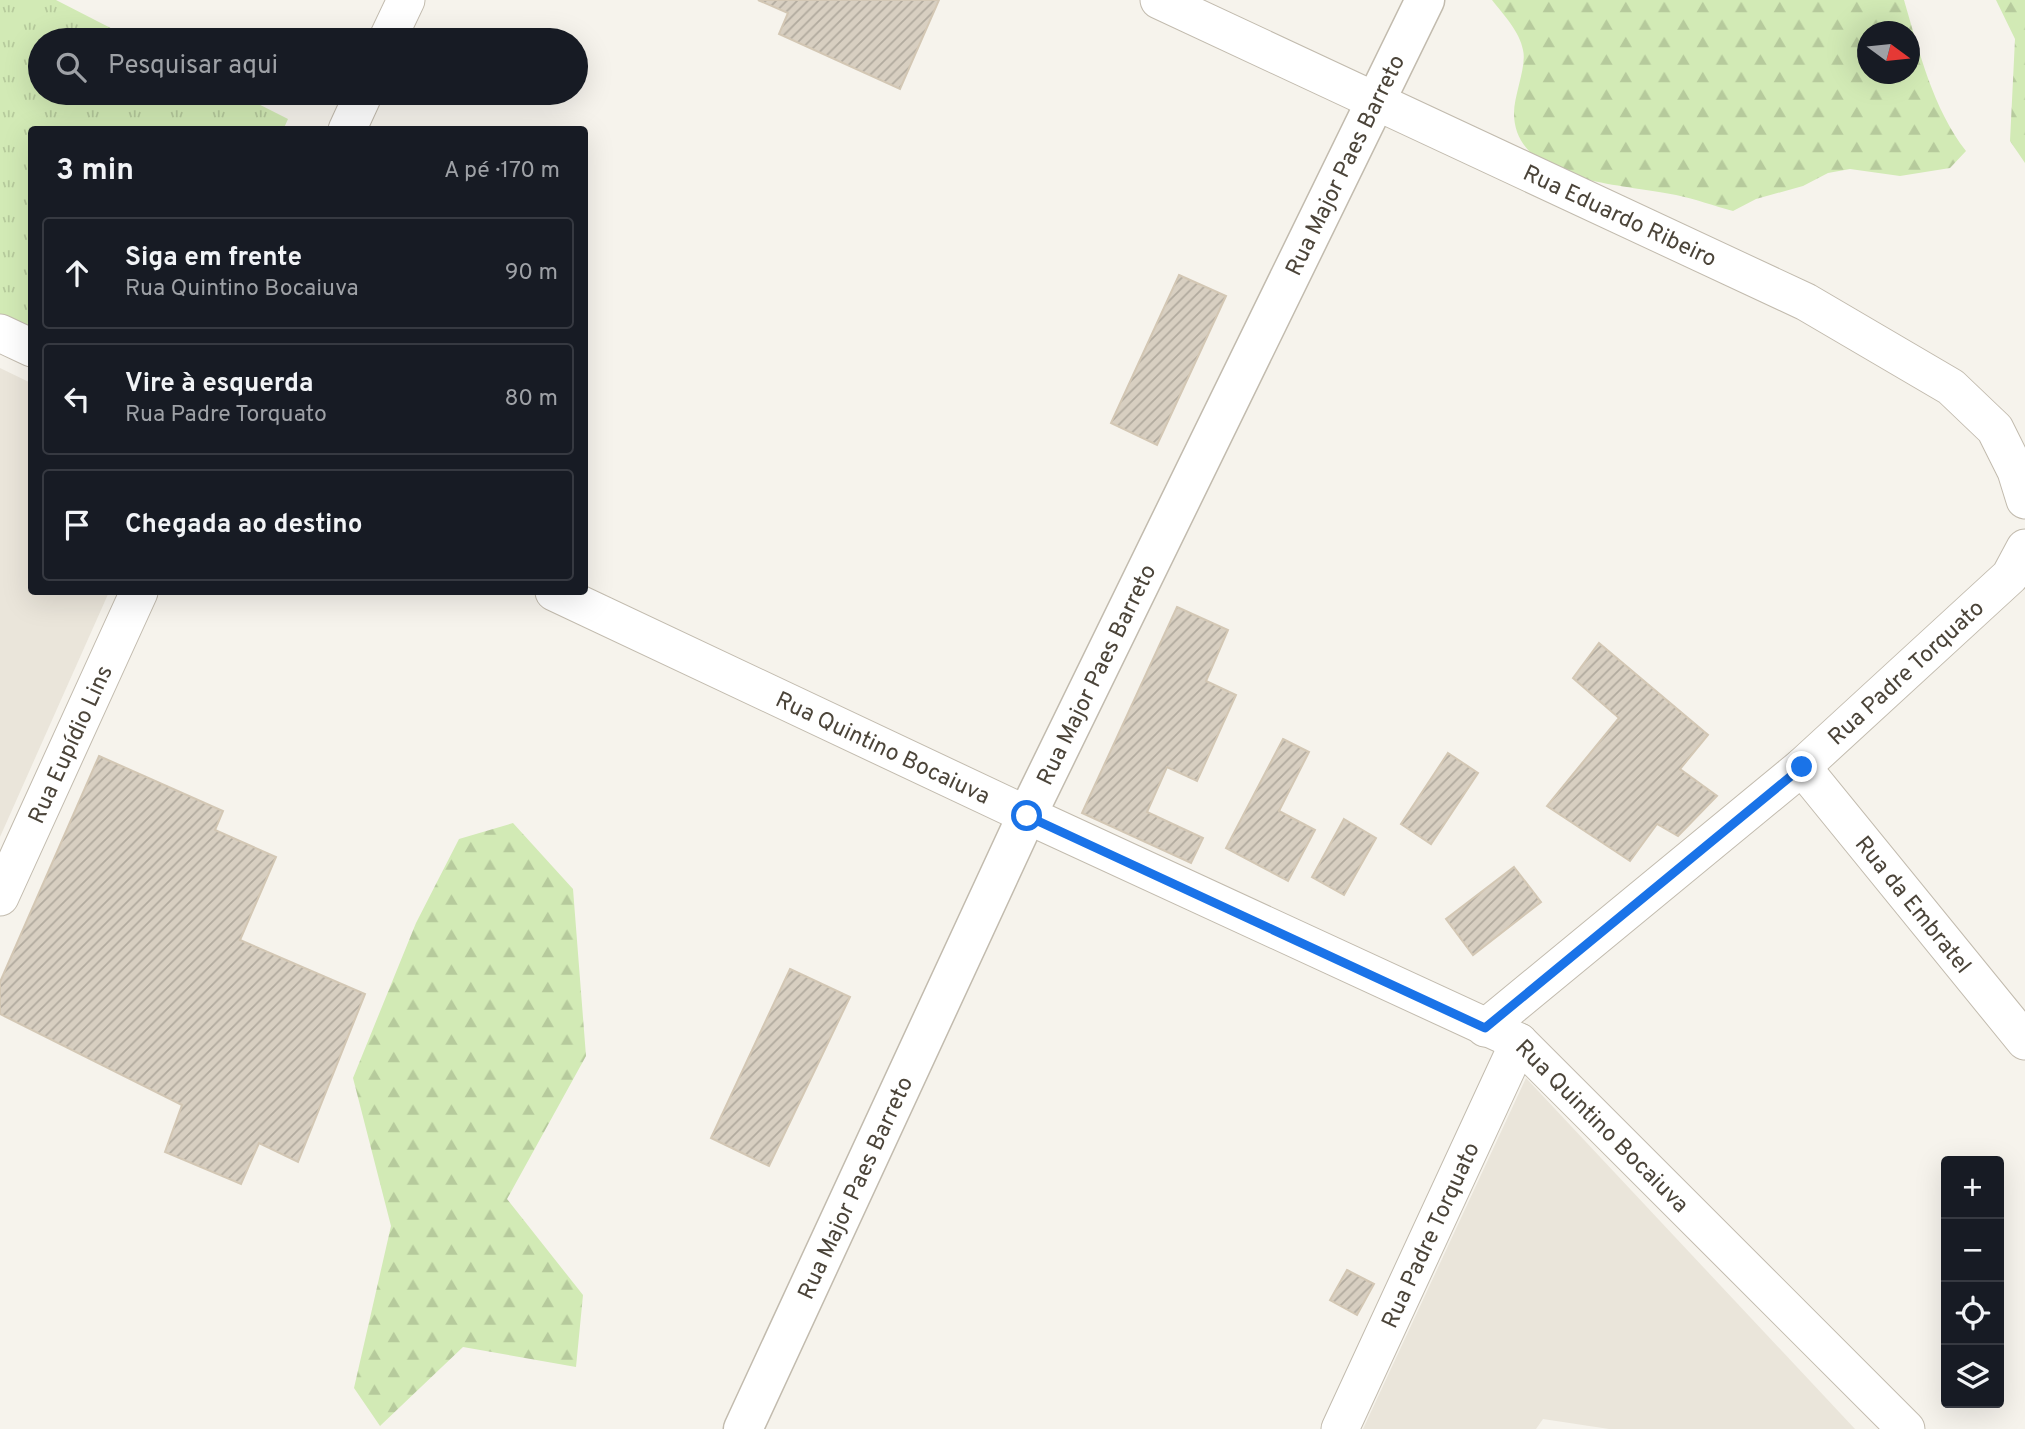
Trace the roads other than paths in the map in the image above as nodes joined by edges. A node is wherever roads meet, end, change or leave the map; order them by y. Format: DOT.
graph roads {
  1 [pos="405,0"];
  2 [pos="1159,0"];
  3 [pos="1424,0"];
  4 [pos="392,28"];
  5 [pos="1376,99"];
  6 [pos="358,105"];
  7 [pos="349,126"];
  8 [pos="0,333"];
  9 [pos="28,346"];
  10 [pos="2025,500"];
  11 [pos="2025,548"];
  12 [pos="138,595"];
  13 [pos="560,595"];
  14 [pos="1802,767"];
  15 [pos="1027,816"];
  16 [pos="0,897"];
  17 [pos="1485,1028"];
  18 [pos="2025,1041"];
  19 [pos="1519,1042"];
  20 [pos="743,1429"];
  21 [pos="1340,1429"];
  22 [pos="1906,1429"];
  1 -- 4 [label="street"];
  2 -- 5 [label="street, Rua Eduardo Ribeiro"];
  3 -- 5 [label="street, Rua Major Paes Barreto"];
  5 -- 10 [label="street, Rua Eduardo Ribeiro"];
  5 -- 15 [label="street, Rua Major Paes Barreto"];
  6 -- 7 [label="street"];
  8 -- 9 [label="street"];
  11 -- 14 [label="street, Rua Padre Torquato"];
  12 -- 16 [label="street, Rua Eupídio Lins"];
  13 -- 15 [label="street, Rua Quintino Bocaiuva"];
  14 -- 17 [label="street, Rua Padre Torquato"];
  14 -- 18 [label="street, Rua da Embratel"];
  15 -- 17 [label="street, Rua Quintino Bocaiuva"];
  15 -- 20 [label="street, Rua Major Paes Barreto"];
  17 -- 19 [label="street, Rua Quintino Bocaiuva"];
  19 -- 21 [label="street, Rua Padre Torquato"];
  19 -- 22 [label="street, Rua Quintino Bocaiuva"];
}
